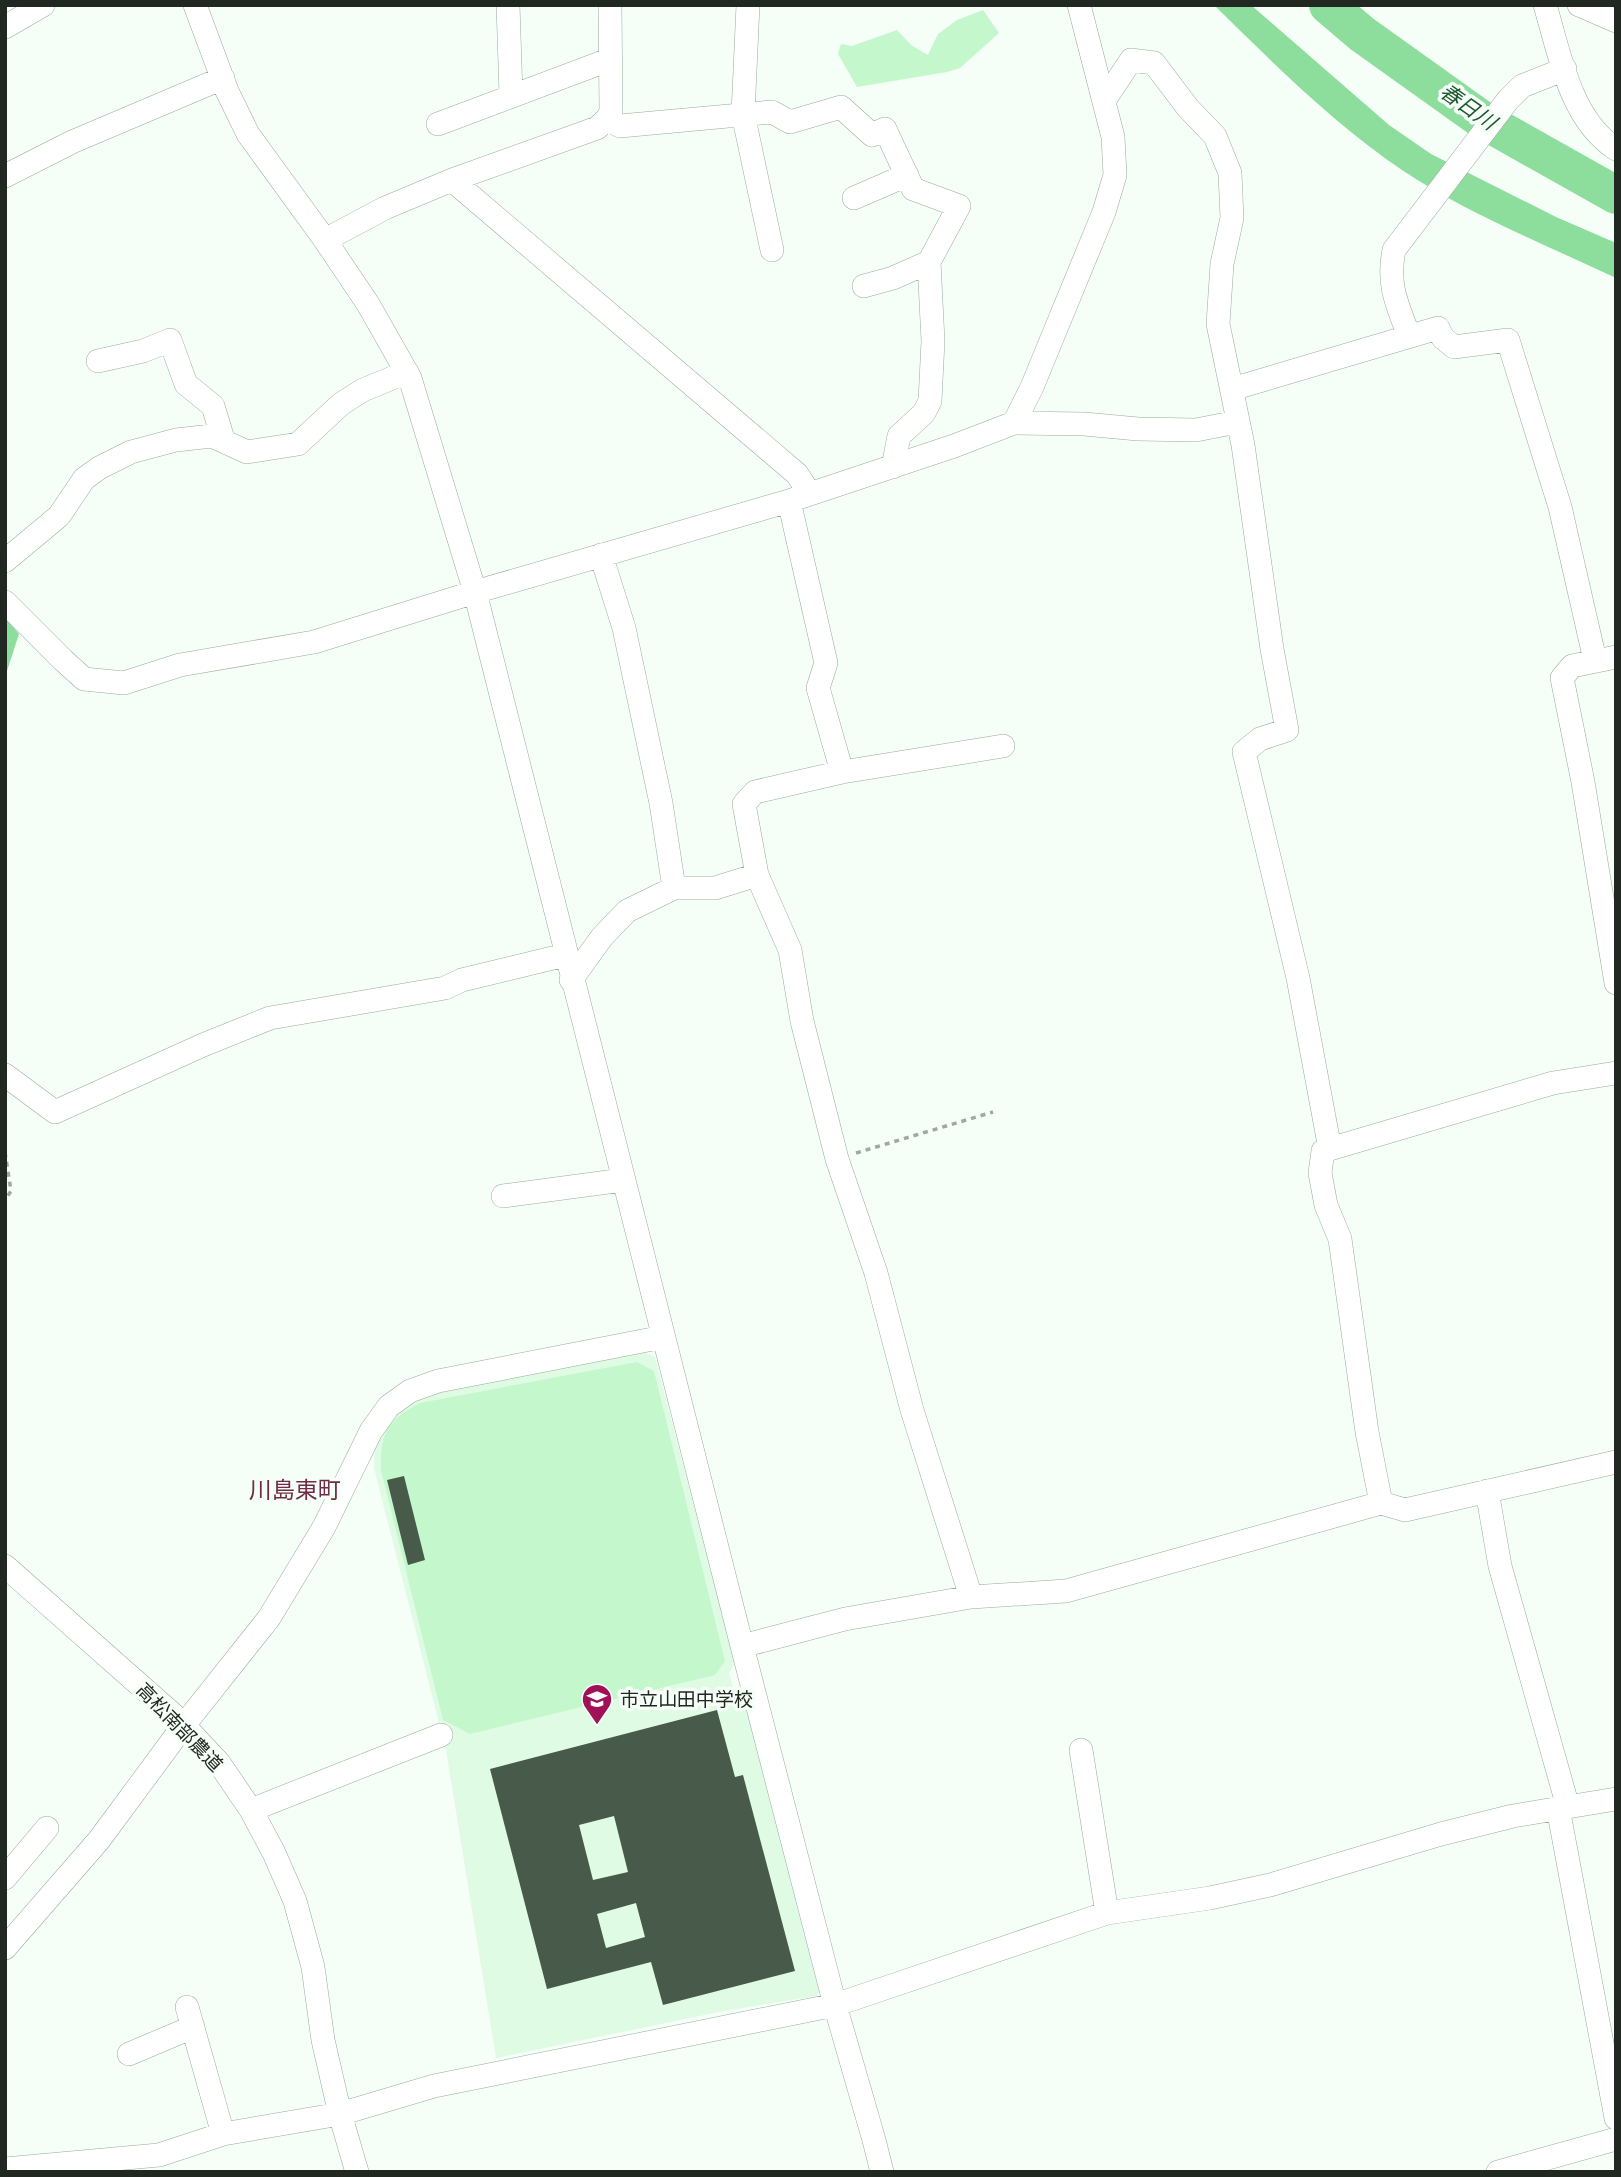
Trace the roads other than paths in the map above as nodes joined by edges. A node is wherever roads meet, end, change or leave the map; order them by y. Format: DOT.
graph roads {
  1 [pos="43,5"];
  2 [pos="195,5"];
  3 [pos="508,5"];
  4 [pos="610,5"];
  5 [pos="748,5"];
  6 [pos="1079,5"];
  7 [pos="1545,5"];
  8 [pos="1579,5"];
  9 [pos="1616,21"];
  10 [pos="5,27"];
  11 [pos="611,60"];
  12 [pos="1565,69"];
  13 [pos="223,78"];
  14 [pos="511,95"];
  15 [pos="1104,101"];
  16 [pos="743,114"];
  17 [pos="607,119"];
  18 [pos="438,124"];
  19 [pos="1616,149"];
  20 [pos="907,175"];
  21 [pos="5,176"];
  22 [pos="452,180"];
  23 [pos="854,198"];
  24 [pos="325,240"];
  25 [pos="772,250"];
  26 [pos="929,261"];
  27 [pos="864,286"];
  28 [pos="1409,336"];
  29 [pos="98,361"];
  30 [pos="407,372"];
  31 [pos="1232,389"];
  32 [pos="1237,422"];
  33 [pos="1014,423"];
  34 [pos="223,439"];
  35 [pos="893,467"];
  36 [pos="799,497"];
  37 [pos="601,555"];
  38 [pos="5,561"];
  39 [pos="475,592"];
  40 [pos="5,602"];
  41 [pos="1605,659"];
  42 [pos="1003,746"];
  43 [pos="842,772"];
  44 [pos="757,875"];
  45 [pos="674,888"];
  46 [pos="565,955"];
  47 [pos="571,980"];
  48 [pos="1616,983"];
  49 [pos="1616,1073"];
  50 [pos="5,1075"];
  51 [pos="1330,1149"];
  52 [pos="622,1180"];
  53 [pos="503,1196"];
  54 [pos="663,1337"];
  55 [pos="1616,1462"];
  56 [pos="1487,1491"];
  57 [pos="1381,1503"];
  58 [pos="5,1566"];
  59 [pos="971,1597"];
  60 [pos="742,1646"];
  61 [pos="184,1725"];
  62 [pos="441,1735"];
  63 [pos="1081,1750"];
  64 [pos="1616,1799"];
  65 [pos="1563,1807"];
  66 [pos="251,1810"];
  67 [pos="47,1828"];
  68 [pos="5,1878"];
  69 [pos="1107,1913"];
  70 [pos="6,1947"];
  71 [pos="835,2005"];
  72 [pos="129,2054"];
  73 [pos="340,2114"];
  74 [pos="1616,2118"];
  75 [pos="223,2134"];
  76 [pos="1616,2139"];
  77 [pos="13,2170"];
  78 [pos="357,2172"];
  79 [pos="881,2172"];
  80 [pos="1498,2172"];
  1 -- 10 [label="street"];
  2 -- 13 [label="street"];
  3 -- 14 [label="street"];
  4 -- 11 [label="street"];
  5 -- 16 [label="street"];
  6 -- 15 [label="street"];
  7 -- 12 [label="street"];
  8 -- 9 [label="street"];
  11 -- 14 [label="street"];
  11 -- 17 [label="street"];
  12 -- 19 [label="street"];
  12 -- 28 [label="street"];
  13 -- 21 [label="street"];
  13 -- 24 [label="street"];
  14 -- 18 [label="street"];
  15 -- 31 [label="street"];
  15 -- 33 [label="street"];
  16 -- 17 [label="street"];
  16 -- 20 [label="street"];
  16 -- 25 [label="street"];
  17 -- 22 [label="street"];
  20 -- 23 [label="street"];
  20 -- 26 [label="street"];
  22 -- 24 [label="street"];
  22 -- 36 [label="street"];
  24 -- 30 [label="street"];
  26 -- 27 [label="street"];
  26 -- 35 [label="street"];
  28 -- 31 [label="street"];
  28 -- 41 [label="street"];
  29 -- 34 [label="street"];
  30 -- 34 [label="street"];
  30 -- 39 [label="street"];
  31 -- 32 [label="street"];
  32 -- 33 [label="street"];
  32 -- 51 [label="street"];
  33 -- 35 [label="street"];
  34 -- 38 [label="street"];
  35 -- 36 [label="street"];
  36 -- 37 [label="street"];
  36 -- 43 [label="street"];
  37 -- 39 [label="street"];
  37 -- 45 [label="street"];
  39 -- 40 [label="street"];
  39 -- 46 [label="street"];
  41 -- 48 [label="street"];
  42 -- 43 [label="street"];
  43 -- 44 [label="street"];
  44 -- 45 [label="street"];
  44 -- 59 [label="street"];
  45 -- 47 [label="street"];
  46 -- 47 [label="street"];
  46 -- 50 [label="street"];
  47 -- 52 [label="street"];
  49 -- 51 [label="street"];
  51 -- 57 [label="street"];
  52 -- 53 [label="street"];
  52 -- 54 [label="street"];
  54 -- 60 [label="street"];
  54 -- 61 [label="street"];
  55 -- 56 [label="street"];
  56 -- 57 [label="street"];
  56 -- 65 [label="street"];
  57 -- 59 [label="street"];
  58 -- 61 [label="street, 高松南部農道"];
  59 -- 60 [label="street"];
  60 -- 71 [label="street"];
  61 -- 66 [label="street, 高松南部農道"];
  61 -- 70 [label="street"];
  62 -- 66 [label="street"];
  63 -- 69 [label="street"];
  64 -- 65 [label="street"];
  65 -- 69 [label="street"];
  65 -- 74 [label="street"];
  66 -- 73 [label="street, 高松南部農道"];
  67 -- 68 [label="street"];
  69 -- 71 [label="street"];
  71 -- 73 [label="street"];
  71 -- 79 [label="street"];
  72 -- 75 [label="street"];
  73 -- 75 [label="street"];
  73 -- 78 [label="street, 高松南部農道"];
  75 -- 77 [label="street"];
  76 -- 80 [label="street"];
}
